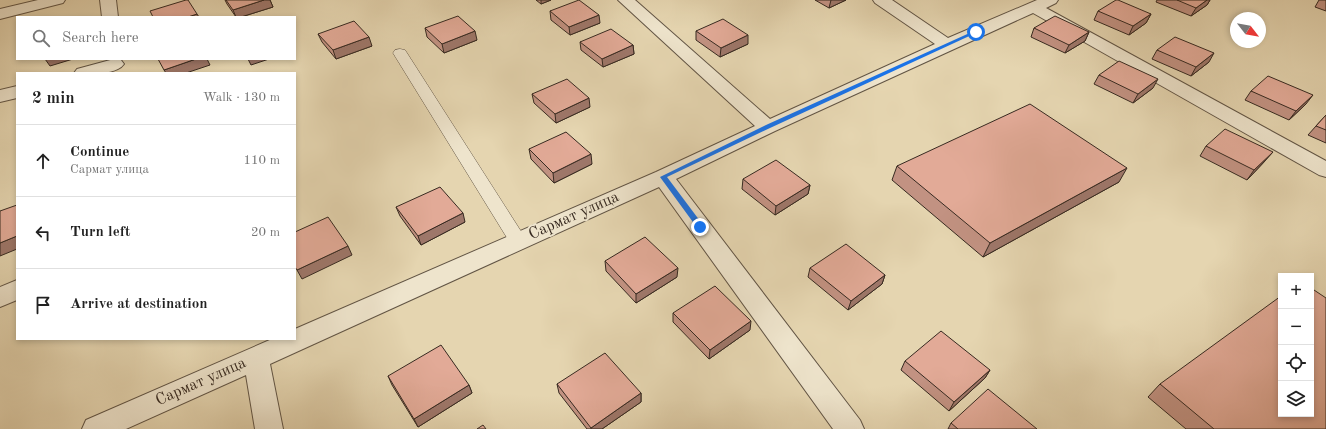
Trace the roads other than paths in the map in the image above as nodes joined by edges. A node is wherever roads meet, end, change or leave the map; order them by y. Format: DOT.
graph roads {
  1 [pos="57,0"];
  2 [pos="108,0"];
  3 [pos="626,0"];
  4 [pos="881,0"];
  5 [pos="1042,4"];
  6 [pos="5,9"];
  7 [pos="110,16"];
  8 [pos="947,44"];
  9 [pos="400,53"];
  10 [pos="115,65"];
  11 [pos="88,72"];
  12 [pos="16,92"];
  13 [pos="0,96"];
  14 [pos="768,127"];
  15 [pos="1326,170"];
  16 [pos="663,177"];
  17 [pos="518,241"];
  18 [pos="16,290"];
  19 [pos="0,297"];
  20 [pos="256,358"];
  21 [pos="96,429"];
  22 [pos="269,429"];
  23 [pos="850,429"];
  1 -- 6 [label="street"];
  2 -- 7 [label="street"];
  3 -- 14 [label="street"];
  4 -- 8 [label="street"];
  5 -- 8 [label="street, Сармат улица"];
  5 -- 15 [label="street"];
  8 -- 14 [label="street, Сармат улица"];
  9 -- 17 [label="lane"];
  10 -- 11 [label="street"];
  12 -- 13 [label="street"];
  14 -- 16 [label="street, Сармат улица"];
  16 -- 17 [label="street, Сармат улица"];
  16 -- 23 [label="street"];
  17 -- 20 [label="street, Сармат улица"];
  18 -- 19 [label="street"];
  20 -- 21 [label="street, Сармат улица"];
  20 -- 22 [label="street"];
}
